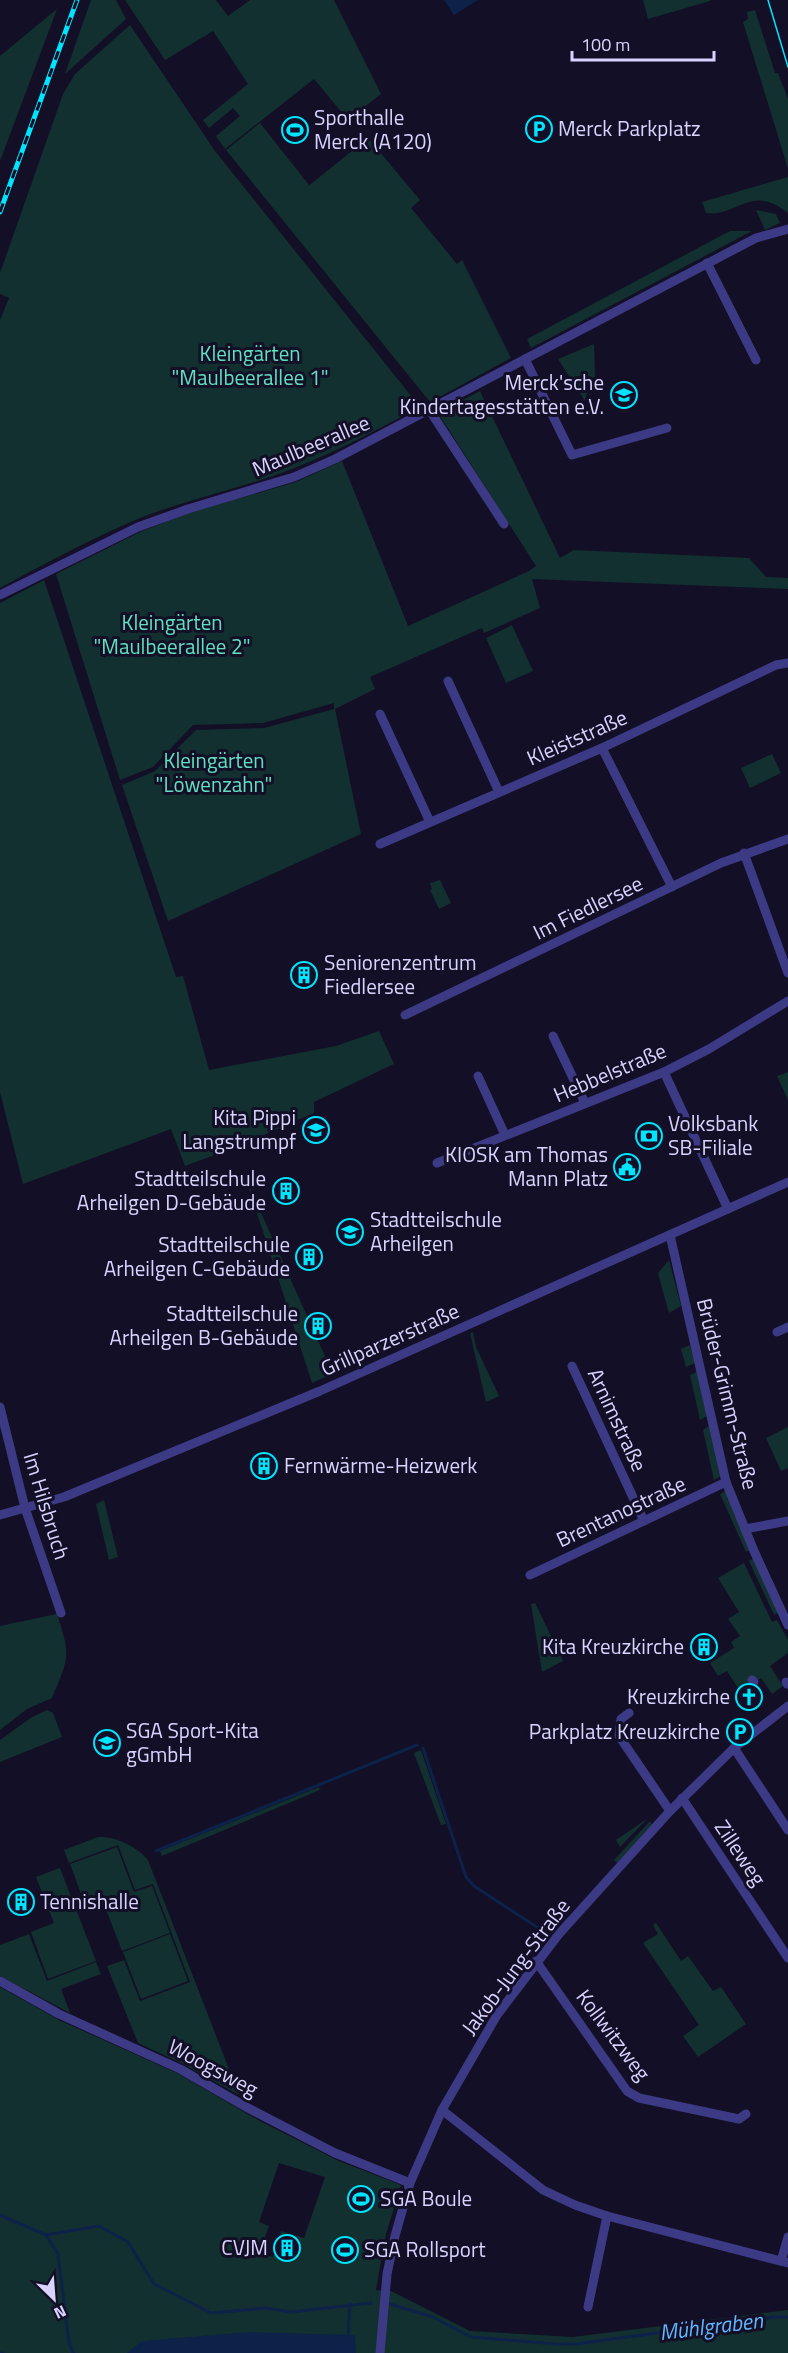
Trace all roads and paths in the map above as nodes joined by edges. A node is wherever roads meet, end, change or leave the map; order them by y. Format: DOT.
graph roads {
  1 [pos="788,229"];
  2 [pos="707,263"];
  3 [pos="525,359"];
  4 [pos="756,360"];
  5 [pos="430,411"];
  6 [pos="667,428"];
  7 [pos="504,524"];
  8 [pos="0,595"];
  9 [pos="788,663"];
  10 [pos="448,681"];
  11 [pos="466,695"];
  12 [pos="456,699"];
  13 [pos="380,714"];
  14 [pos="602,748"];
  15 [pos="499,792"];
  16 [pos="430,822"];
  17 [pos="788,839"];
  18 [pos="380,844"];
  19 [pos="744,853"];
  20 [pos="672,887"];
  21 [pos="788,973"];
  22 [pos="788,1000"];
  23 [pos="405,1016"];
  24 [pos="553,1036"];
  25 [pos="664,1072"];
  26 [pos="478,1076"];
  27 [pos="585,1103"];
  28 [pos="505,1136"];
  29 [pos="437,1162"];
  30 [pos="788,1182"];
  31 [pos="728,1209"];
  32 [pos="670,1234"];
  33 [pos="788,1327"];
  34 [pos="777,1332"];
  35 [pos="572,1366"];
  36 [pos="0,1407"];
  37 [pos="726,1482"];
  38 [pos="25,1508"];
  39 [pos="0,1515"];
  40 [pos="644,1521"];
  41 [pos="788,1521"];
  42 [pos="745,1529"];
  43 [pos="530,1575"];
  44 [pos="61,1614"];
  45 [pos="788,1625"];
  46 [pos="788,1706"];
  47 [pos="629,1713"];
  48 [pos="734,1748"];
  49 [pos="682,1798"];
  50 [pos="670,1810"];
  51 [pos="788,1830"];
  52 [pos="788,1958"];
  53 [pos="536,1961"];
  54 [pos="0,1981"];
  55 [pos="442,2110"];
  56 [pos="746,2114"];
  57 [pos="410,2183"];
  58 [pos="607,2216"];
  59 [pos="788,2236"];
  60 [pos="784,2262"];
  61 [pos="588,2307"];
  62 [pos="380,2353"];
  1 -- 2 [label="street, Maulbeerallee"];
  2 -- 3 [label="street, Maulbeerallee"];
  2 -- 4 [label="street"];
  3 -- 5 [label="street, Maulbeerallee"];
  3 -- 6 [label="street"];
  5 -- 7 [label="street"];
  5 -- 8 [label="street, Maulbeerallee"];
  9 -- 14 [label="street, Kleiststraße"];
  10 -- 12 [label="street"];
  11 -- 12 [label="street"];
  12 -- 15 [label="street"];
  13 -- 16 [label="street"];
  14 -- 15 [label="street, Kleiststraße"];
  14 -- 20 [label="street"];
  15 -- 16 [label="street, Kleiststraße"];
  16 -- 18 [label="street, Kleiststraße"];
  17 -- 19 [label="street, Im Fiedlersee"];
  19 -- 20 [label="street, Im Fiedlersee"];
  19 -- 21 [label="street"];
  20 -- 23 [label="street, Im Fiedlersee"];
  22 -- 25 [label="street, Hebbelstraße"];
  24 -- 27 [label="street"];
  25 -- 27 [label="street, Hebbelstraße"];
  25 -- 31 [label="street"];
  26 -- 28 [label="street"];
  27 -- 28 [label="street, Hebbelstraße"];
  28 -- 29 [label="street, Hebbelstraße"];
  30 -- 31 [label="street, Grillparzerstraße"];
  31 -- 32 [label="street, Grillparzerstraße"];
  32 -- 37 [label="street, Brüder-Grimm-Straße"];
  32 -- 38 [label="street, Grillparzerstraße"];
  33 -- 34 [label="street"];
  35 -- 40 [label="street, Arnimstraße"];
  36 -- 38 [label="street, Im Hilsbruch"];
  37 -- 40 [label="street, Brentanostraße"];
  37 -- 42 [label="street, Brüder-Grimm-Straße"];
  38 -- 39 [label="street, Grillparzerstraße"];
  38 -- 44 [label="street, Im Hilsbruch"];
  40 -- 43 [label="street, Brentanostraße"];
  41 -- 42 [label="street"];
  42 -- 45 [label="street, Brüder-Grimm-Straße"];
  46 -- 48 [label="street, Jakob-Jung-Straße"];
  47 -- 50 [label="street"];
  48 -- 49 [label="street, Jakob-Jung-Straße"];
  48 -- 51 [label="street"];
  49 -- 50 [label="street, Jakob-Jung-Straße"];
  49 -- 52 [label="street, Zilleweg"];
  50 -- 53 [label="street, Jakob-Jung-Straße"];
  53 -- 55 [label="street, Jakob-Jung-Straße"];
  53 -- 56 [label="street, Kollwitzweg"];
  54 -- 57 [label="street, Woogsweg"];
  55 -- 57 [label="street, Jakob-Jung-Straße"];
  55 -- 58 [label="street"];
  57 -- 62 [label="street, Jakob-Jung-Straße"];
  58 -- 60 [label="street"];
  58 -- 61 [label="street"];
  59 -- 60 [label="street"];
}
